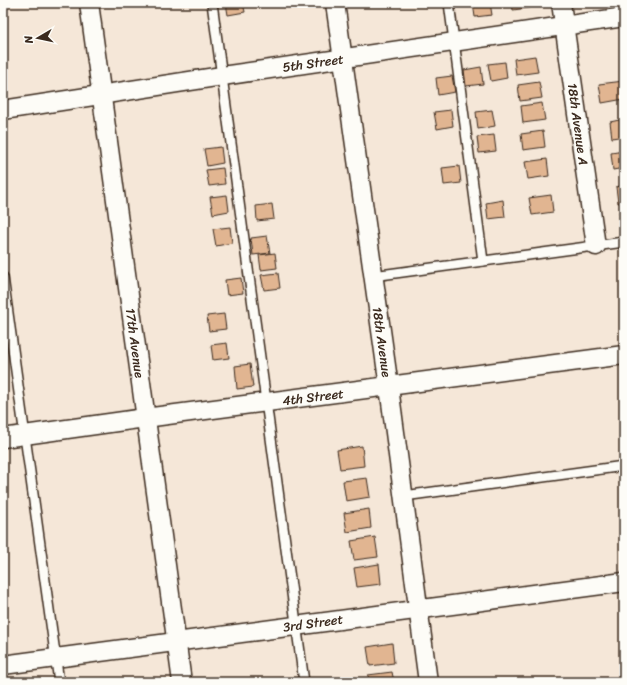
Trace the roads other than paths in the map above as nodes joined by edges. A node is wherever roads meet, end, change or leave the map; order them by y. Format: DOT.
graph roads {
  1 [pos="89,3"];
  2 [pos="212,3"];
  3 [pos="335,3"];
  4 [pos="449,3"];
  5 [pos="561,3"];
  6 [pos="624,17"];
  7 [pos="564,26"];
  8 [pos="455,43"];
  9 [pos="342,59"];
  10 [pos="222,76"];
  11 [pos="102,96"];
  12 [pos="3,110"];
  13 [pos="624,242"];
  14 [pos="596,246"];
  15 [pos="483,261"];
  16 [pos="372,276"];
  17 [pos="3,277"];
  18 [pos="624,355"];
  19 [pos="389,387"];
  20 [pos="265,403"];
  21 [pos="145,418"];
  22 [pos="25,435"];
  23 [pos="3,438"];
  24 [pos="624,466"];
  25 [pos="404,496"];
  26 [pos="624,582"];
  27 [pos="419,609"];
  28 [pos="296,625"];
  29 [pos="177,642"];
  30 [pos="55,658"];
  31 [pos="3,665"];
  32 [pos="59,682"];
  33 [pos="182,682"];
  34 [pos="304,682"];
  35 [pos="428,682"];
  1 -- 11 [label="street, 17th Avenue"];
  2 -- 10 [label="lane"];
  3 -- 9 [label="street, 18th Avenue"];
  4 -- 8 [label="lane"];
  5 -- 7 [label="street, 18th Avenue A"];
  6 -- 7 [label="street, 5th Street"];
  7 -- 8 [label="street, 5th Street"];
  7 -- 14 [label="street, 18th Avenue A"];
  8 -- 9 [label="street, 5th Street"];
  8 -- 15 [label="lane"];
  9 -- 10 [label="street, 5th Street"];
  9 -- 16 [label="street, 18th Avenue"];
  10 -- 11 [label="street, 5th Street"];
  10 -- 20 [label="lane"];
  11 -- 12 [label="street, 5th Street"];
  11 -- 21 [label="street, 17th Avenue"];
  13 -- 14 [label="lane"];
  14 -- 15 [label="lane"];
  15 -- 16 [label="lane"];
  16 -- 19 [label="street, 18th Avenue"];
  17 -- 22 [label="lane"];
  18 -- 19 [label="street, 4th Street"];
  19 -- 20 [label="street, 4th Street"];
  19 -- 25 [label="street, 18th Avenue"];
  20 -- 21 [label="street, 4th Street"];
  20 -- 28 [label="lane"];
  21 -- 22 [label="street, 4th Street"];
  21 -- 29 [label="street, 17th Avenue"];
  22 -- 23 [label="street, 4th Street"];
  22 -- 30 [label="lane"];
  24 -- 25 [label="lane"];
  25 -- 27 [label="street, 18th Avenue"];
  26 -- 27 [label="street, 3rd Street"];
  27 -- 28 [label="street, 3rd Street"];
  27 -- 35 [label="street, 18th Avenue"];
  28 -- 29 [label="street, 3rd Street"];
  28 -- 34 [label="lane"];
  29 -- 30 [label="street, 3rd Street"];
  29 -- 33 [label="street, 17th Avenue"];
  30 -- 31 [label="street, 3rd Street"];
  30 -- 32 [label="lane"];
}
